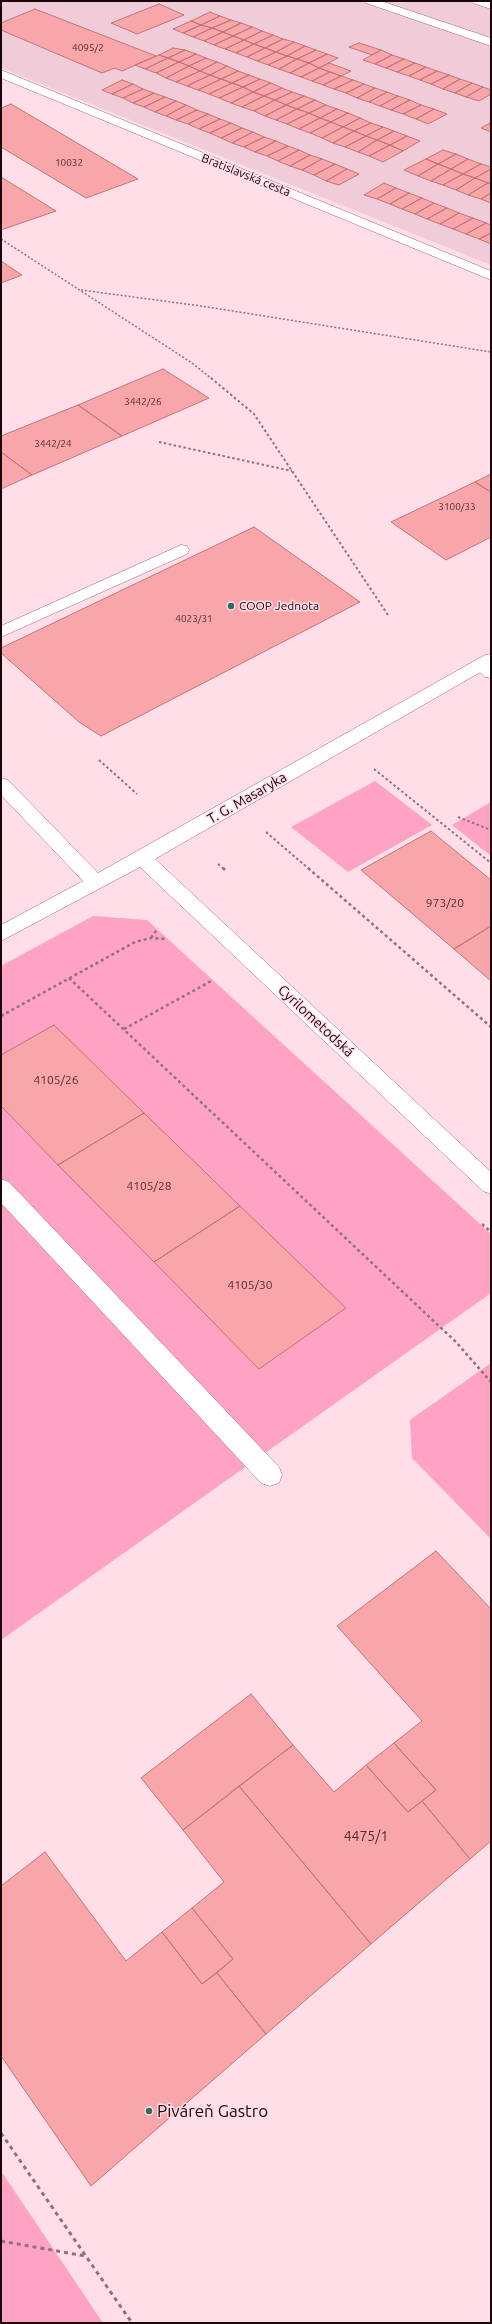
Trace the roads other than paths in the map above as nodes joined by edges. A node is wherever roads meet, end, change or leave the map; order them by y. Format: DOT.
graph roads {
  1 [pos="370,1"];
  2 [pos="477,1"];
  3 [pos="491,6"];
  4 [pos="491,42"];
  5 [pos="1,74"];
  6 [pos="21,82"];
  7 [pos="8,88"];
  8 [pos="491,276"];
  9 [pos="181,550"];
  10 [pos="1,632"];
  11 [pos="488,666"];
  12 [pos="1,784"];
  13 [pos="142,858"];
  14 [pos="96,883"];
  15 [pos="1,934"];
  16 [pos="491,1185"];
  17 [pos="1,1188"];
  18 [pos="270,1475"];
  1 -- 4 [label="street"];
  2 -- 3 [label="street"];
  5 -- 6 [label="street, Bratislavská cesta"];
  6 -- 7 [label="street"];
  6 -- 8 [label="street, Bratislavská cesta"];
  9 -- 10 [label="street"];
  11 -- 13 [label="street, T. G. Masaryka"];
  12 -- 14 [label="street"];
  13 -- 14 [label="street, T. G. Masaryka"];
  13 -- 16 [label="street, Cyrilometodská"];
  14 -- 15 [label="street, T. G. Masaryka"];
  17 -- 18 [label="street"];
}
